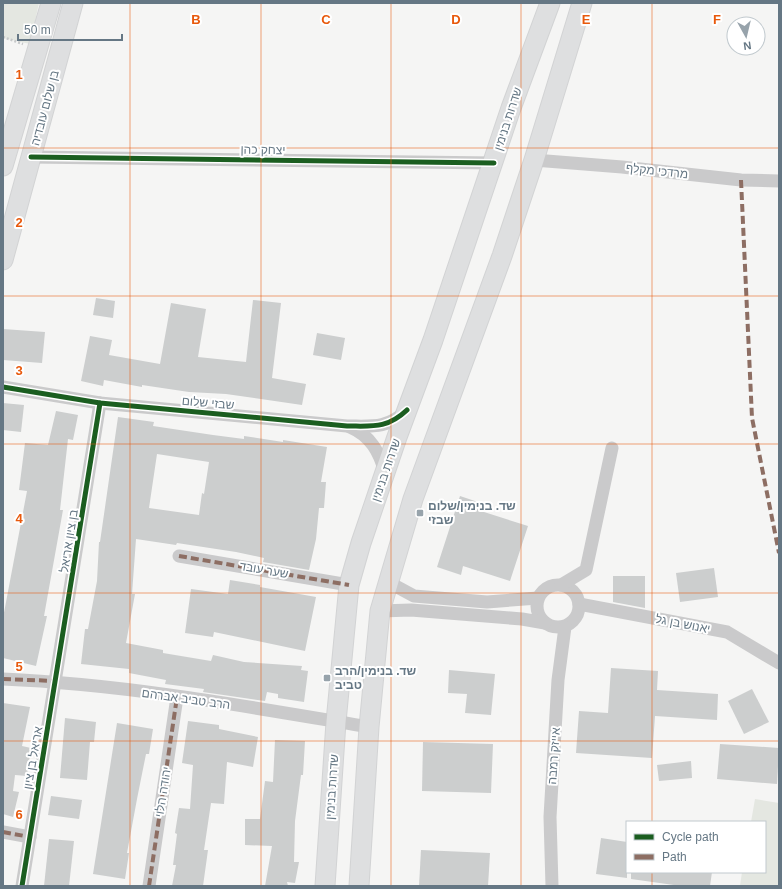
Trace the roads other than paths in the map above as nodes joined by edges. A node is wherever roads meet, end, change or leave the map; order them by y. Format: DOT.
graph roads {
  1 [pos="52,3"];
  2 [pos="73,3"];
  3 [pos="550,3"];
  4 [pos="582,3"];
  5 [pos="31,158"];
  6 [pos="534,160"];
  7 [pos="494,163"];
  8 [pos="3,166"];
  9 [pos="779,181"];
  10 [pos="3,260"];
  11 [pos="3,387"];
  12 [pos="100,403"];
  13 [pos="407,410"];
  14 [pos="347,426"];
  15 [pos="612,448"];
  16 [pos="385,472"];
  17 [pos="180,556"];
  18 [pos="388,582"];
  19 [pos="349,585"];
  20 [pos="561,585"];
  21 [pos="538,598"];
  22 [pos="579,604"];
  23 [pos="380,611"];
  24 [pos="545,624"];
  25 [pos="565,627"];
  26 [pos="779,663"];
  27 [pos="3,679"];
  28 [pos="56,681"];
  29 [pos="177,697"];
  30 [pos="336,722"];
  31 [pos="369,727"];
  32 [pos="3,832"];
  33 [pos="30,837"];
  34 [pos="22,886"];
  35 [pos="149,886"];
  36 [pos="325,886"];
  37 [pos="359,886"];
  38 [pos="552,886"];
  1 -- 8 [label="main road, בן שלום עובדיה"];
  2 -- 5 [label="main road, בן שלום עובדיה"];
  3 -- 7 [label="main road, שדרות בנימין"];
  4 -- 6 [label="main road"];
  5 -- 7 [label="street, יצחק כהן"];
  5 -- 10 [label="main road, בן שלום עובדיה"];
  6 -- 9 [label="street, מרדכי מקלף"];
  6 -- 18 [label="main road"];
  7 -- 13 [label="main road, שדרות בנימין"];
  11 -- 12 [label="street, שבזי שלום"];
  12 -- 14 [label="street, שבזי שלום"];
  12 -- 28 [label="street, בן ציון אריאל"];
  13 -- 14 [label="street, שבזי שלום"];
  13 -- 16 [label="main road, שדרות בנימין"];
  14 -- 16 [label="street, שבזי שלום"];
  15 -- 20 [label="street"];
  16 -- 19 [label="main road, שדרות בנימין"];
  17 -- 19 [label="street, שער עובד"];
  18 -- 21 [label="street"];
  18 -- 23 [label="main road"];
  19 -- 30 [label="main road, שדרות בנימין"];
  20 -- 21 [label="street"];
  20 -- 22 [label="street"];
  21 -- 24 [label="street"];
  22 -- 25 [label="street"];
  22 -- 26 [label="street, יאנוש בן גל"];
  23 -- 24 [label="street"];
  23 -- 31 [label="main road"];
  24 -- 25 [label="street"];
  25 -- 38 [label="street, אייזק רמבה"];
  27 -- 28 [label="street, הרב טביב אברהם"];
  28 -- 29 [label="street, הרב טביב אברהם"];
  28 -- 33 [label="street, אריאל בן ציון"];
  29 -- 30 [label="street, הרב טביב אברהם"];
  29 -- 35 [label="street, יהודה הלוי"];
  30 -- 31 [label="street, הרב טביב אברהם"];
  30 -- 36 [label="main road, שדרות בנימין"];
  31 -- 37 [label="main road"];
  32 -- 33 [label="street"];
  33 -- 34 [label="street, אריאל בן ציון"];
}
